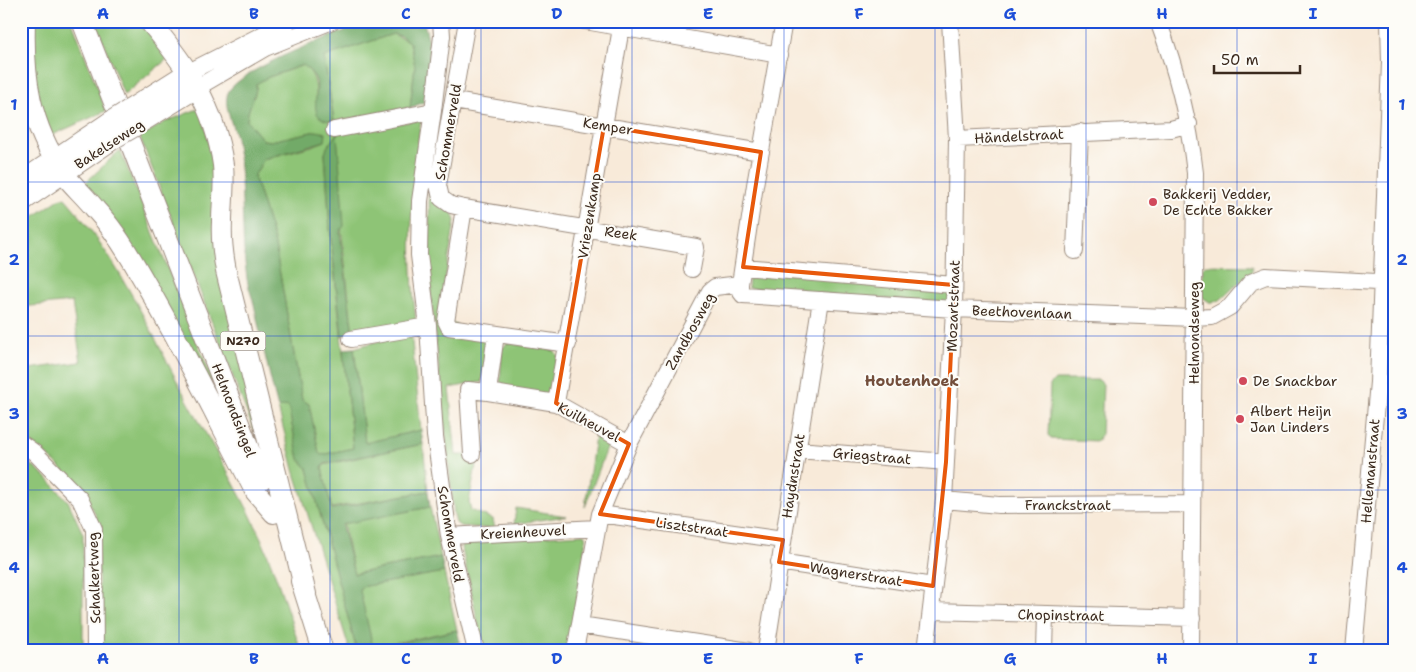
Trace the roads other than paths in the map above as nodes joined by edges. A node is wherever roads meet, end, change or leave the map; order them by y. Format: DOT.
graph roads {
  1 [pos="25,21"];
  2 [pos="82,21"];
  3 [pos="149,21"];
  4 [pos="290,21"];
  5 [pos="441,21"];
  6 [pos="467,21"];
  7 [pos="585,21"];
  8 [pos="784,21"];
  9 [pos="950,21"];
  10 [pos="1158,21"];
  11 [pos="1389,21"];
  12 [pos="321,23"];
  13 [pos="621,28"];
  14 [pos="778,54"];
  15 [pos="193,79"];
  16 [pos="454,101"];
  17 [pos="433,110"];
  18 [pos="122,124"];
  19 [pos="1189,124"];
  20 [pos="604,126"];
  21 [pos="334,130"];
  22 [pos="1080,132"];
  23 [pos="958,139"];
  24 [pos="761,152"];
  25 [pos="59,166"];
  26 [pos="21,182"];
  27 [pos="21,202"];
  28 [pos="464,208"];
  29 [pos="587,229"];
  30 [pos="1075,251"];
  31 [pos="743,267"];
  32 [pos="692,269"];
  33 [pos="1388,283"];
  34 [pos="740,284"];
  35 [pos="954,285"];
  36 [pos="820,300"];
  37 [pos="954,309"];
  38 [pos="1194,318"];
  39 [pos="1388,325"];
  40 [pos="428,326"];
  41 [pos="496,334"];
  42 [pos="351,339"];
  43 [pos="568,344"];
  44 [pos="488,392"];
  45 [pos="556,403"];
  46 [pos="21,443"];
  47 [pos="629,444"];
  48 [pos="798,450"];
  49 [pos="472,454"];
  50 [pos="946,462"];
  51 [pos="944,500"];
  52 [pos="1192,504"];
  53 [pos="274,513"];
  54 [pos="598,521"];
  55 [pos="449,536"];
  56 [pos="783,540"];
  57 [pos="779,562"];
  58 [pos="933,586"];
  59 [pos="306,594"];
  60 [pos="930,611"];
  61 [pos="1045,614"];
  62 [pos="1192,618"];
  63 [pos="580,625"];
  64 [pos="95,651"];
  65 [pos="323,651"];
  66 [pos="476,651"];
  67 [pos="575,651"];
  68 [pos="749,651"];
  69 [pos="766,651"];
  70 [pos="926,651"];
  71 [pos="1044,651"];
  72 [pos="1191,651"];
  73 [pos="1354,651"];
  1 -- 25 [label="main road, N270"];
  2 -- 18 [label="main road, Helmondsingel / N270"];
  3 -- 15 [label="main road, N270"];
  4 -- 15 [label="street"];
  5 -- 17 [label="street, Schommerveld"];
  6 -- 16 [label="street, Schommerveld"];
  7 -- 13 [label="street"];
  8 -- 14 [label="street"];
  9 -- 23 [label="street, Mozartstraat"];
  10 -- 19 [label="street, Helmondseweg"];
  11 -- 33 [label="street, Hellemanstraat"];
  12 -- 15 [label="street"];
  13 -- 14 [label="street"];
  13 -- 20 [label="street, Vriezenkamp"];
  14 -- 24 [label="street"];
  15 -- 18 [label="main road, Bakelseweg"];
  15 -- 59 [label="main road, N270"];
  16 -- 20 [label="street, Kemper"];
  16 -- 28 [label="street, Schommerveld"];
  17 -- 21 [label="street, Schommerveld"];
  17 -- 40 [label="street, Schommerveld"];
  18 -- 25 [label="main road, Bakelseweg"];
  18 -- 53 [label="main road, Helmondsingel / N270"];
  19 -- 22 [label="street, Händelstraat"];
  19 -- 38 [label="street, Helmondseweg"];
  20 -- 24 [label="street, Kemper"];
  20 -- 29 [label="street, Vriezenkamp"];
  22 -- 23 [label="street, Händelstraat"];
  22 -- 30 [label="street, Händelstraat"];
  23 -- 35 [label="street, Mozartstraat"];
  24 -- 31 [label="street"];
  25 -- 26 [label="main road, Bakelseweg"];
  25 -- 27 [label="main road, Bakelseweg"];
  25 -- 53 [label="main road, N270"];
  28 -- 29 [label="street, Reek"];
  28 -- 41 [label="street"];
  29 -- 32 [label="street, Reek"];
  29 -- 43 [label="street, Vriezenkamp"];
  31 -- 34 [label="street"];
  31 -- 35 [label="street"];
  33 -- 38 [label="street, Beethovenlaan"];
  33 -- 39 [label="street, Hellemanstraat"];
  34 -- 36 [label="street, Beethovenlaan"];
  34 -- 47 [label="street, Zandbosweg"];
  35 -- 37 [label="street, Mozartstraat"];
  36 -- 37 [label="street, Beethovenlaan"];
  36 -- 48 [label="street, Haydnstraat"];
  37 -- 38 [label="street, Beethovenlaan"];
  37 -- 50 [label="street, Mozartstraat"];
  38 -- 52 [label="street, Helmondseweg"];
  39 -- 73 [label="street, Hellemanstraat"];
  40 -- 42 [label="street"];
  40 -- 55 [label="street, Schommerveld"];
  41 -- 43 [label="street"];
  41 -- 44 [label="street"];
  43 -- 45 [label="street, Vriezenkamp"];
  44 -- 45 [label="street, Kuilheuvel"];
  44 -- 49 [label="street"];
  45 -- 47 [label="street, Kuilheuvel"];
  46 -- 64 [label="street, Schalkertweg"];
  47 -- 54 [label="street, Zandbosweg"];
  48 -- 50 [label="street, Griegstraat"];
  48 -- 56 [label="street, Haydnstraat"];
  50 -- 51 [label="street, Mozartstraat"];
  51 -- 52 [label="street, Franckstraat"];
  51 -- 58 [label="street, Mozartstraat"];
  52 -- 62 [label="street, Helmondseweg"];
  53 -- 59 [label="main road, Helmondsingel / N270"];
  54 -- 55 [label="street, Kreienheuvel"];
  54 -- 56 [label="street, Lisztstraat"];
  54 -- 63 [label="street, Zandbosweg"];
  55 -- 66 [label="street, Schommerveld"];
  56 -- 57 [label="street, Haydnstraat"];
  57 -- 58 [label="street, Wagnerstraat"];
  57 -- 69 [label="street, Haydnstraat"];
  58 -- 60 [label="street, Mozartstraat"];
  59 -- 65 [label="main road, Helmondsingel / N270"];
  60 -- 61 [label="street, Chopinstraat"];
  60 -- 70 [label="street, Mozartstraat"];
  61 -- 62 [label="street, Chopinstraat"];
  61 -- 71 [label="street"];
  62 -- 72 [label="street, Helmondseweg"];
  63 -- 67 [label="street, Zandbosweg"];
  63 -- 68 [label="street"];
}
